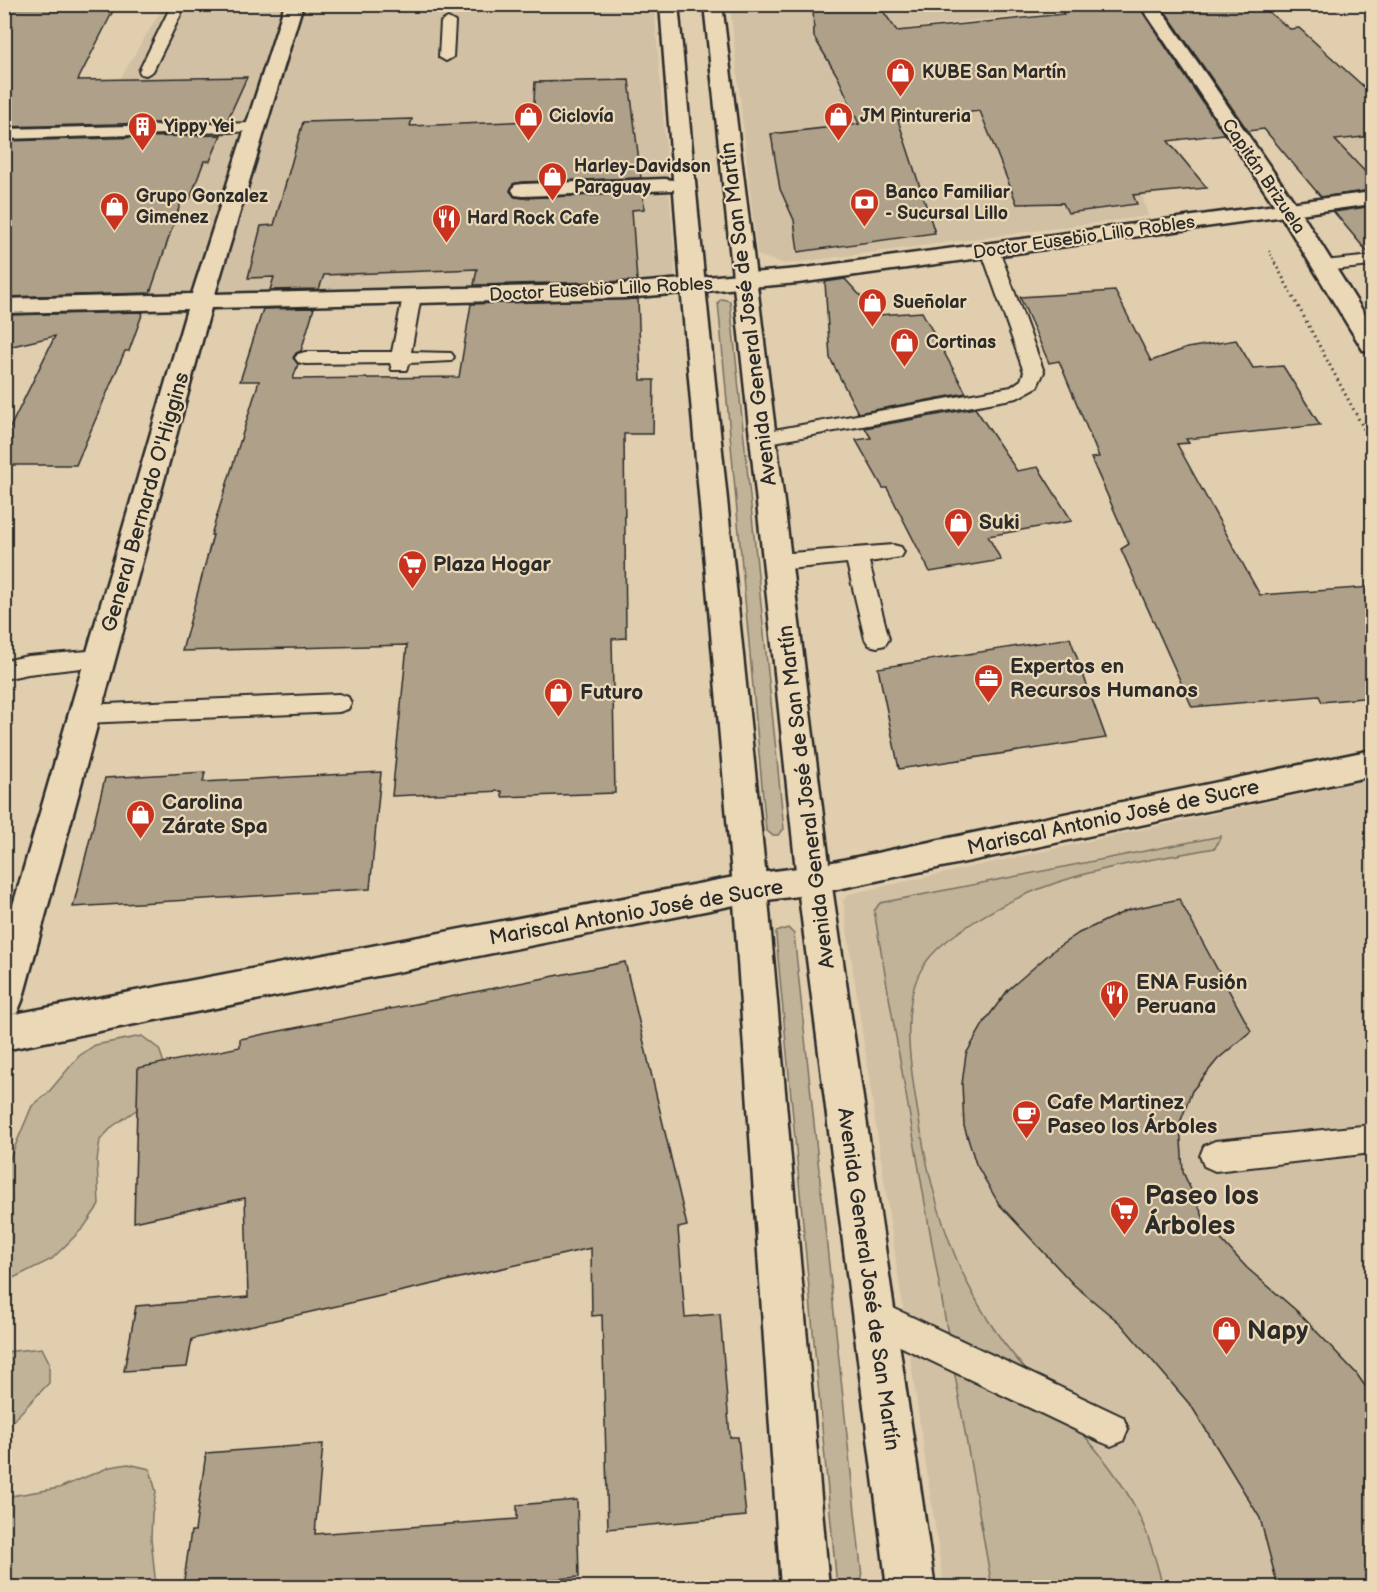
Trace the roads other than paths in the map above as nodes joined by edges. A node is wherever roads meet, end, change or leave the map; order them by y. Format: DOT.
graph roads {
  1 [pos="179,4"];
  2 [pos="294,4"];
  3 [pos="669,4"];
  4 [pos="713,4"];
  5 [pos="1152,9"];
  6 [pos="448,22"];
  7 [pos="446,57"];
  8 [pos="146,70"];
  9 [pos="256,128"];
  10 [pos="4,134"];
  11 [pos="665,185"];
  12 [pos="523,190"];
  13 [pos="1372,198"];
  14 [pos="1288,209"];
  15 [pos="990,250"];
  16 [pos="1371,261"];
  17 [pos="1324,266"];
  18 [pos="745,281"];
  19 [pos="693,286"];
  20 [pos="412,296"];
  21 [pos="201,302"];
  22 [pos="4,306"];
  23 [pos="1372,345"];
  24 [pos="444,357"];
  25 [pos="305,358"];
  26 [pos="400,362"];
  27 [pos="763,438"];
  28 [pos="892,552"];
  29 [pos="856,555"];
  30 [pos="778,562"];
  31 [pos="877,639"];
  32 [pos="100,659"];
  33 [pos="4,670"];
  34 [pos="339,703"];
  35 [pos="84,714"];
  36 [pos="1372,763"];
  37 [pos="814,880"];
  38 [pos="750,888"];
  39 [pos="4,1001"];
  40 [pos="4,1033"];
  41 [pos="1372,1139"];
  42 [pos="1215,1156"];
  43 [pos="873,1316"];
  44 [pos="1111,1430"];
  45 [pos="805,1587"];
  46 [pos="911,1587"];
  1 -- 8 [label="lane"];
  2 -- 9 [label="main road, General Bernardo O'Higgins"];
  3 -- 19 [label="main road"];
  4 -- 18 [label="main road, Avenida General José de San Martín"];
  5 -- 14 [label="main road, Capitán Brizuela"];
  6 -- 7 [label="lane"];
  9 -- 10 [label="lane"];
  9 -- 21 [label="main road, General Bernardo O'Higgins"];
  11 -- 12 [label="main road"];
  13 -- 14 [label="main road, Doctor Eusebio Lillo Robles"];
  14 -- 15 [label="main road, Doctor Eusebio Lillo Robles"];
  14 -- 17 [label="main road, Capitán Brizuela"];
  15 -- 18 [label="main road, Doctor Eusebio Lillo Robles"];
  15 -- 27 [label="lane"];
  16 -- 17 [label="lane"];
  17 -- 23 [label="main road, Capitán Brizuela"];
  18 -- 19 [label="main road, Doctor Eusebio Lillo Robles"];
  18 -- 27 [label="main road, Avenida General José de San Martín"];
  19 -- 20 [label="main road, Doctor Eusebio Lillo Robles"];
  19 -- 38 [label="main road"];
  20 -- 21 [label="main road, Doctor Eusebio Lillo Robles"];
  20 -- 26 [label="lane"];
  21 -- 22 [label="main road, Doctor Eusebio Lillo Robles"];
  21 -- 32 [label="main road, General Bernardo O'Higgins"];
  24 -- 26 [label="lane"];
  25 -- 26 [label="lane"];
  27 -- 30 [label="main road, Avenida General José de San Martín"];
  28 -- 29 [label="lane"];
  29 -- 30 [label="lane"];
  29 -- 31 [label="lane"];
  30 -- 37 [label="main road, Avenida General José de San Martín"];
  32 -- 33 [label="lane"];
  32 -- 35 [label="main road, General Bernardo O'Higgins"];
  34 -- 35 [label="lane"];
  35 -- 39 [label="main road, General Bernardo O'Higgins"];
  36 -- 37 [label="main road, Mariscal Antonio José de Sucre"];
  37 -- 38 [label="main road, Mariscal Antonio José de Sucre"];
  37 -- 43 [label="main road, Avenida General José de San Martín"];
  38 -- 40 [label="main road, Mariscal Antonio José de Sucre"];
  38 -- 45 [label="main road"];
  41 -- 42 [label="lane"];
  43 -- 44 [label="lane"];
  43 -- 46 [label="main road, Avenida General José de San Martín"];
}
